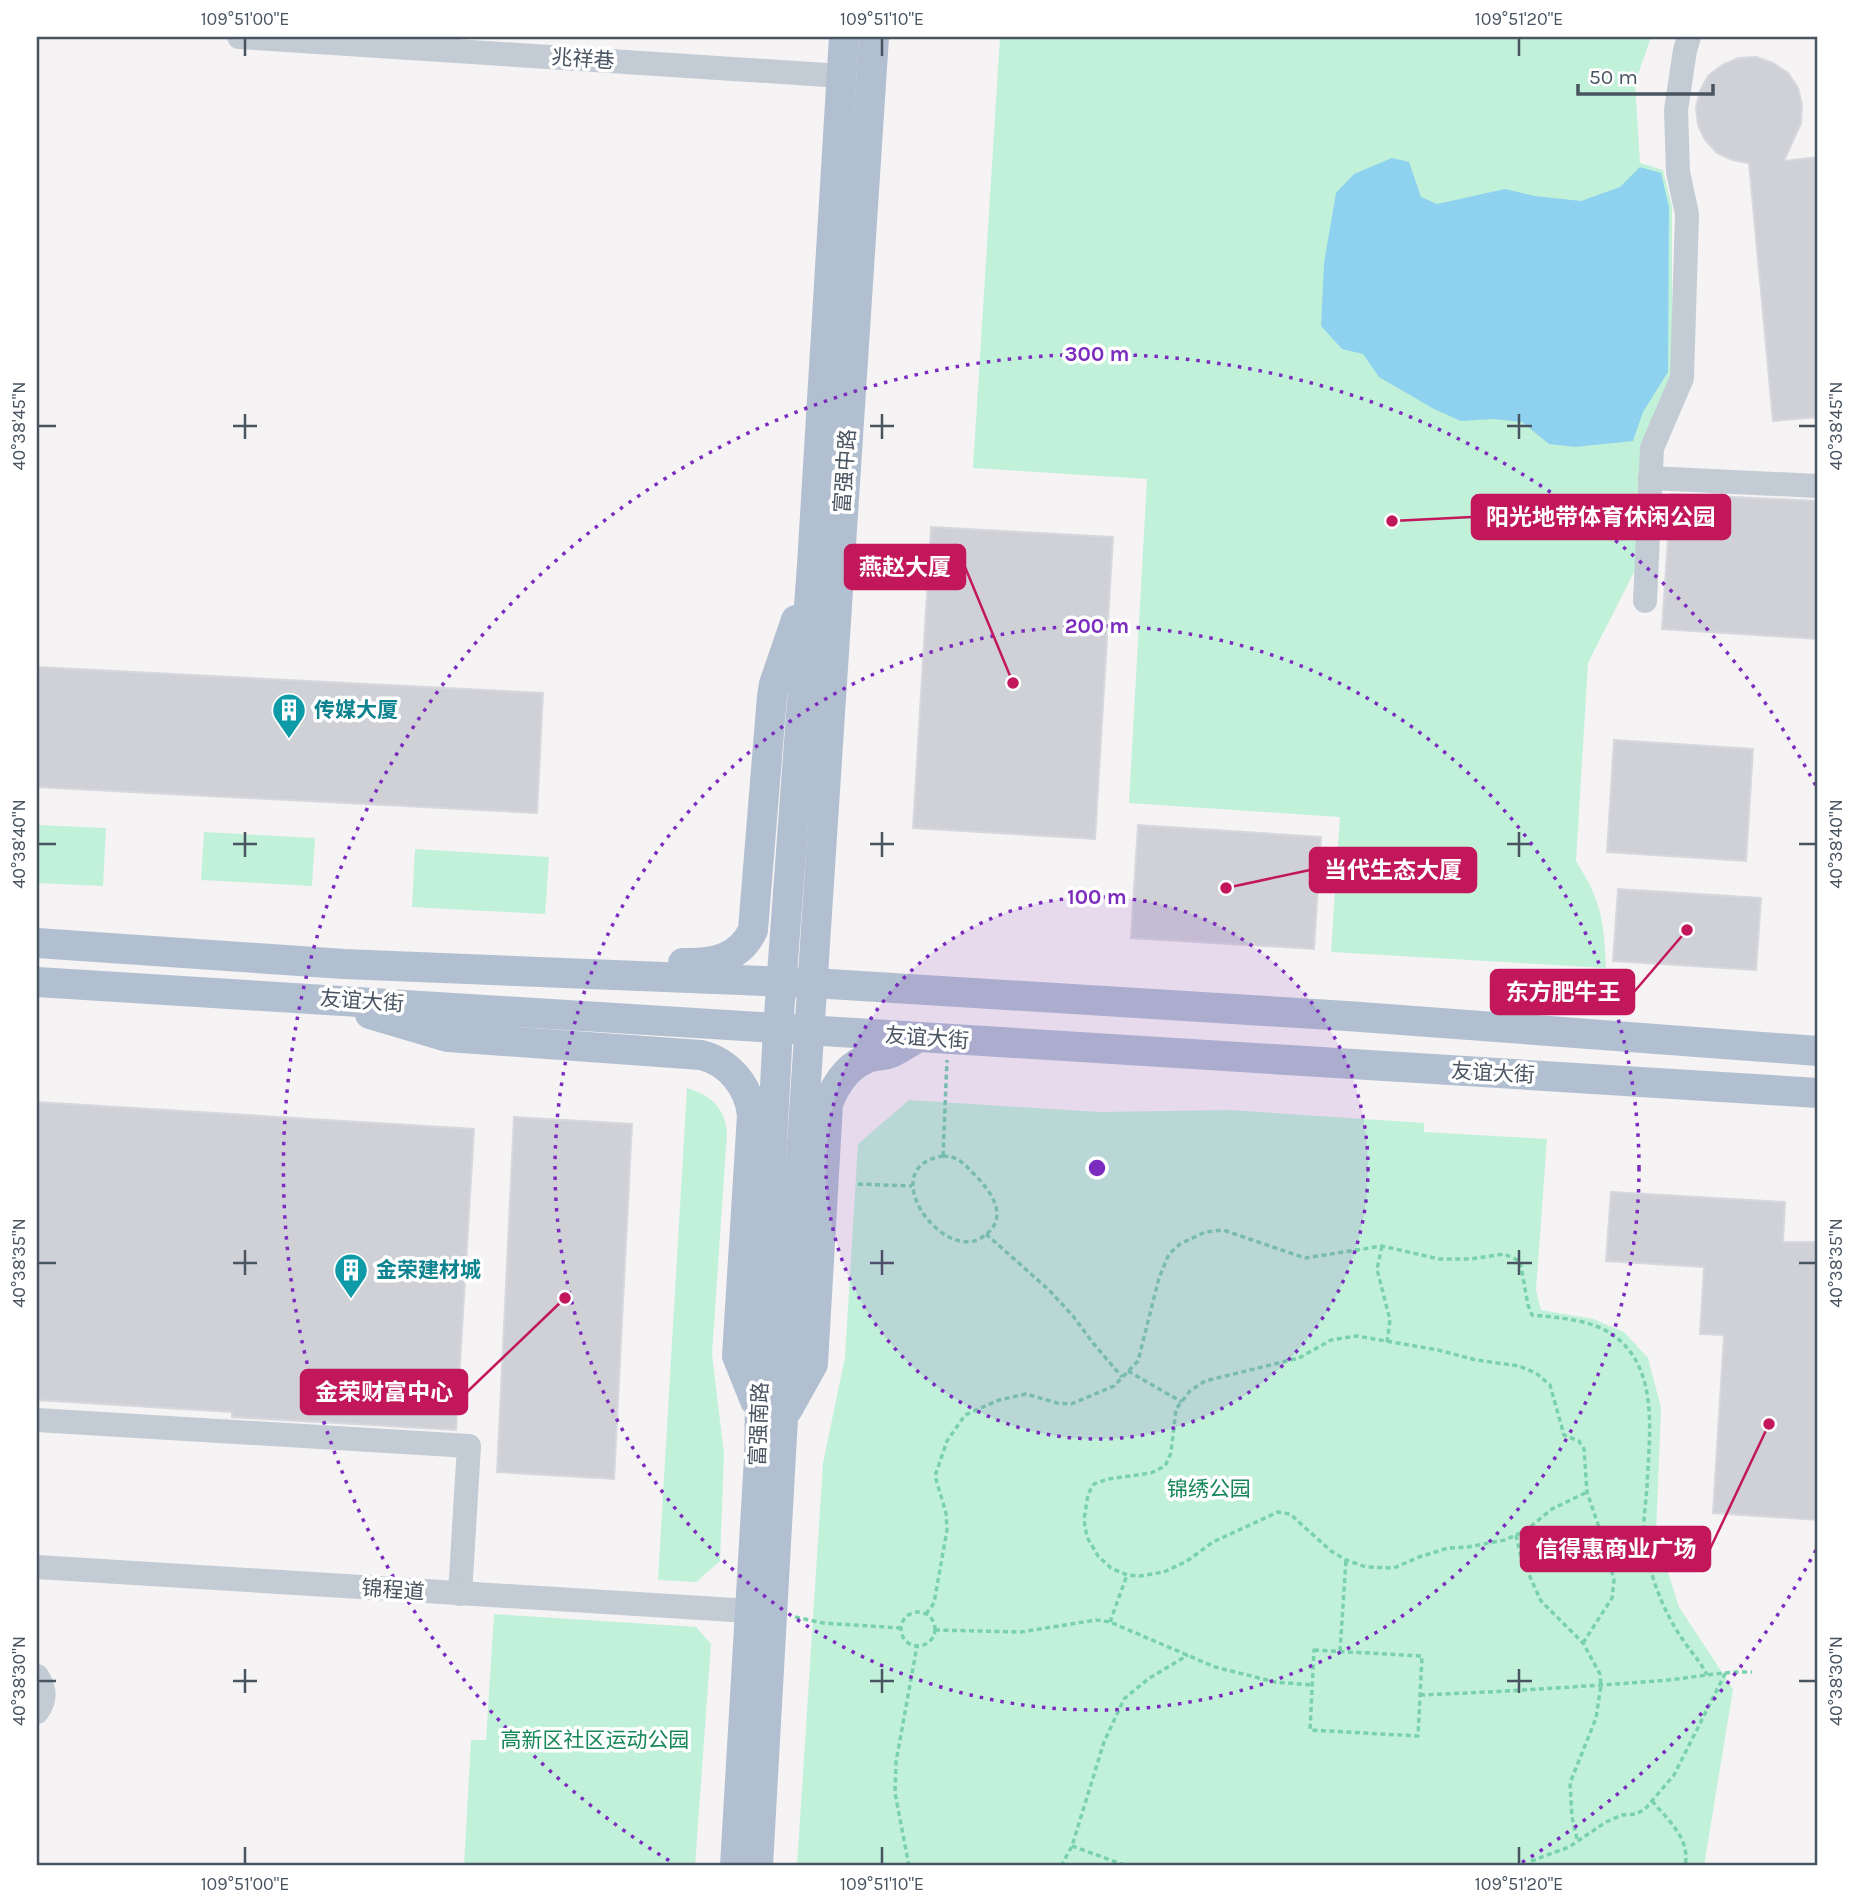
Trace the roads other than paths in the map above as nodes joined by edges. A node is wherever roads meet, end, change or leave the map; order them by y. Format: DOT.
graph roads {
  1 [pos="239,37"];
  2 [pos="844,37"];
  3 [pos="874,37"];
  4 [pos="1689,37"];
  5 [pos="842,76"];
  6 [pos="1650,478"];
  7 [pos="1818,486"];
  8 [pos="811,565"];
  9 [pos="1645,601"];
  10 [pos="37,943"];
  11 [pos="344,964"];
  12 [pos="37,982"];
  13 [pos="781,982"];
  14 [pos="813,984"];
  15 [pos="312,998"];
  16 [pos="778,1029"];
  17 [pos="810,1031"];
  18 [pos="918,1038"];
  19 [pos="1818,1051"];
  20 [pos="1818,1093"];
  21 [pos="771,1417"];
  22 [pos="37,1420"];
  23 [pos="37,1567"];
  24 [pos="460,1594"];
  25 [pos="761,1611"];
  26 [pos="37,1675"];
  27 [pos="37,1712"];
  28 [pos="735,1866"];
  29 [pos="758,1866"];
  1 -- 5 [label="street, 兆祥巷"];
  2 -- 5 [label="main road, 富强中路"];
  3 -- 14 [label="main road, 富强中路"];
  4 -- 6 [label="street"];
  5 -- 8 [label="main road, 富强中路"];
  6 -- 7 [label="street"];
  6 -- 9 [label="street"];
  8 -- 11 [label="main road"];
  8 -- 13 [label="main road, 富强中路"];
  10 -- 11 [label="main road, 友谊大街"];
  11 -- 13 [label="main road, 友谊大街"];
  12 -- 15 [label="main road, 友谊大街"];
  13 -- 14 [label="main road, 友谊大街"];
  13 -- 16 [label="main road, 富强南路"];
  14 -- 17 [label="main road, 富强中路"];
  14 -- 19 [label="main road, 友谊大街"];
  15 -- 16 [label="main road, 友谊大街"];
  15 -- 21 [label="main road"];
  16 -- 17 [label="main road, 友谊大街"];
  16 -- 21 [label="main road, 富强南路"];
  17 -- 18 [label="main road, 友谊大街"];
  17 -- 21 [label="main road, 富强南路"];
  18 -- 20 [label="main road, 友谊大街"];
  18 -- 21 [label="main road"];
  21 -- 25 [label="main road, 富强南路"];
  22 -- 24 [label="street"];
  23 -- 24 [label="street, 锦程道"];
  24 -- 25 [label="street, 锦程道"];
  25 -- 28 [label="main road, 富强南路"];
  25 -- 29 [label="main road, 富强南路"];
  26 -- 27 [label="street"];
}
